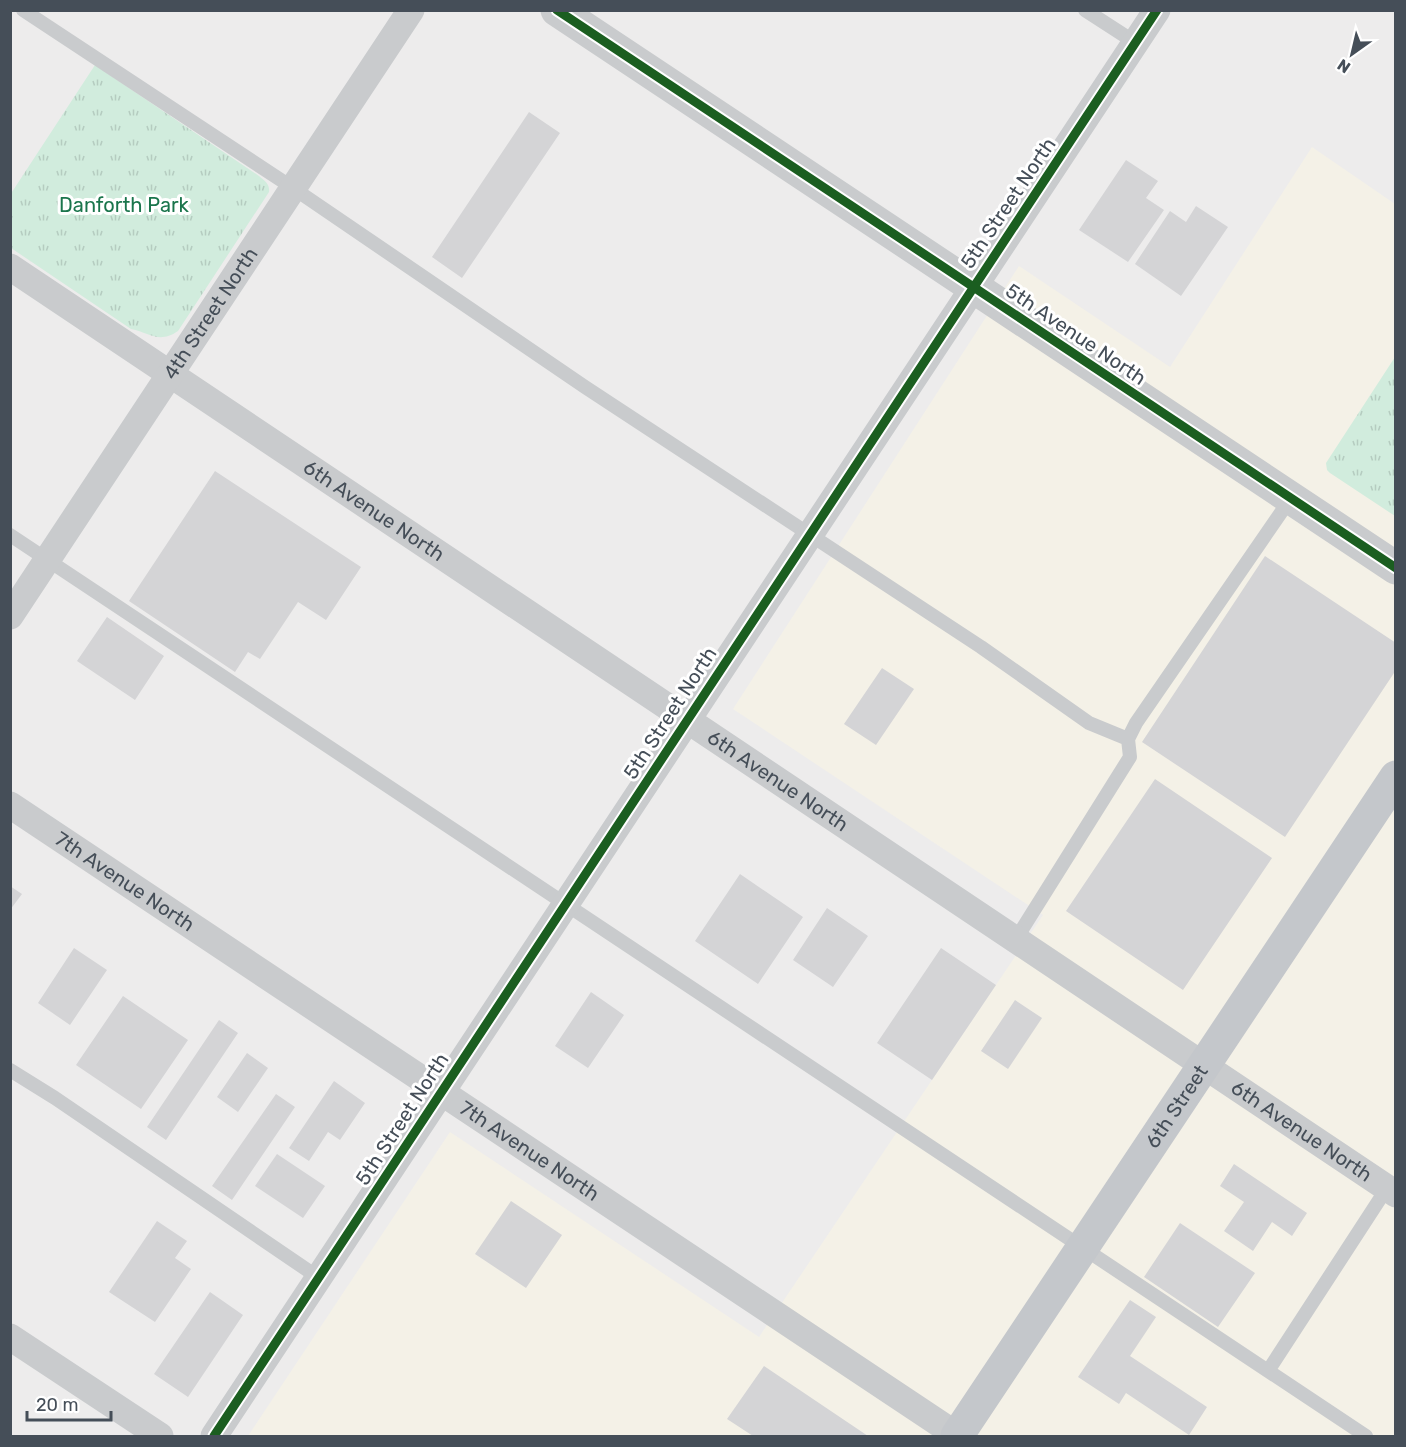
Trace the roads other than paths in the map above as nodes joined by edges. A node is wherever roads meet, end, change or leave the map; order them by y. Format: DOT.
graph roads {
  1 [pos="23,10"];
  2 [pos="411,10"];
  3 [pos="557,10"];
  4 [pos="1085,10"];
  5 [pos="1157,10"];
  6 [pos="1136,43"];
  7 [pos="293,188"];
  8 [pos="10,267"];
  9 [pos="974,288"];
  10 [pos="170,374"];
  11 [pos="1290,498"];
  12 [pos="10,535"];
  13 [pos="810,535"];
  14 [pos="48,560"];
  15 [pos="1395,568"];
  16 [pos="10,616"];
  17 [pos="688,720"];
  18 [pos="1128,739"];
  19 [pos="1395,777"];
  20 [pos="10,805"];
  21 [pos="566,904"];
  22 [pos="1016,939"];
  23 [pos="1204,1065"];
  24 [pos="10,1070"];
  25 [pos="441,1092"];
  26 [pos="1391,1191"];
  27 [pos="1082,1247"];
  28 [pos="319,1278"];
  29 [pos="10,1337"];
  30 [pos="1268,1371"];
  31 [pos="957,1436"];
  32 [pos="160,1437"];
  33 [pos="214,1437"];
  34 [pos="1366,1437"];
  1 -- 7 [label="lane"];
  2 -- 7 [label="street, 4th Street North"];
  3 -- 9 [label="street, 5th Avenue North"];
  4 -- 6 [label="lane"];
  5 -- 6 [label="street, 5th Street North"];
  6 -- 9 [label="street, 5th Street North"];
  7 -- 10 [label="street, 4th Street North"];
  7 -- 13 [label="lane"];
  8 -- 10 [label="street, 6th Avenue North"];
  9 -- 11 [label="street, 5th Avenue North"];
  9 -- 13 [label="street, 5th Street North"];
  10 -- 14 [label="street, 4th Street North"];
  10 -- 17 [label="street, 6th Avenue North"];
  11 -- 15 [label="street, 5th Avenue North"];
  11 -- 18 [label="lane"];
  12 -- 14 [label="lane"];
  13 -- 17 [label="street, 5th Street North"];
  13 -- 18 [label="lane"];
  14 -- 16 [label="street, 4th Street North"];
  14 -- 21 [label="lane"];
  17 -- 21 [label="street, 5th Street North"];
  17 -- 22 [label="street, 6th Avenue North"];
  18 -- 22 [label="lane"];
  19 -- 23 [label="main road, 6th Street"];
  20 -- 25 [label="street, 7th Avenue North"];
  21 -- 25 [label="street, 5th Street North"];
  21 -- 27 [label="lane"];
  22 -- 23 [label="street, 6th Avenue North"];
  23 -- 26 [label="street, 6th Avenue North"];
  23 -- 27 [label="main road, 6th Street"];
  24 -- 28 [label="lane"];
  25 -- 28 [label="street, 5th Street North"];
  25 -- 31 [label="street, 7th Avenue North"];
  26 -- 30 [label="lane"];
  27 -- 30 [label="lane"];
  27 -- 31 [label="main road, 6th Street"];
  28 -- 33 [label="street, 5th Street North"];
  29 -- 32 [label="street"];
  30 -- 34 [label="lane"];
}
